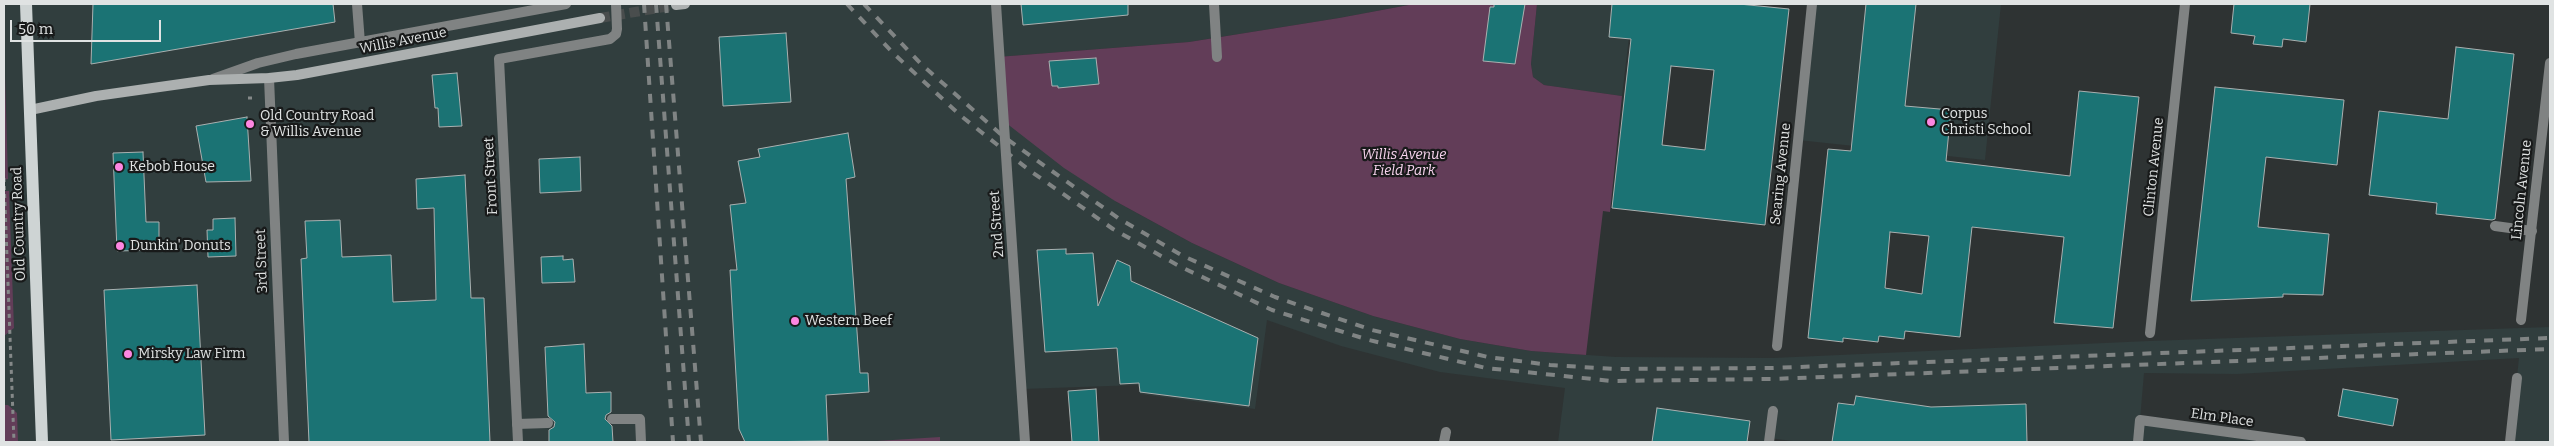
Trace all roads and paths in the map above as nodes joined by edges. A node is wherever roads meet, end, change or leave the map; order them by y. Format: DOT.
graph roads {
  1 [pos="26,4"];
  2 [pos="357,4"];
  3 [pos="566,4"];
  4 [pos="616,4"];
  5 [pos="996,4"];
  6 [pos="1214,4"];
  7 [pos="1812,4"];
  8 [pos="2186,4"];
  9 [pos="600,18"];
  10 [pos="360,43"];
  11 [pos="1217,57"];
  12 [pos="2550,62"];
  13 [pos="269,78"];
  14 [pos="209,80"];
  15 [pos="248,98"];
  16 [pos="254,98"];
  17 [pos="30,110"];
  18 [pos="4,178"];
  19 [pos="4,184"];
  20 [pos="2494,226"];
  21 [pos="2532,231"];
  22 [pos="2522,320"];
  23 [pos="2150,333"];
  24 [pos="1777,346"];
  25 [pos="2518,378"];
  26 [pos="1773,411"];
  27 [pos="612,419"];
  28 [pos="548,423"];
  29 [pos="517,424"];
  30 [pos="14,442"];
  31 [pos="42,442"];
  32 [pos="284,442"];
  33 [pos="518,442"];
  34 [pos="641,442"];
  35 [pos="1025,442"];
  36 [pos="1769,442"];
  37 [pos="2138,442"];
  38 [pos="2301,442"];
  39 [pos="2510,442"];
  1 -- 17 [label="main road, Old Country Road"];
  2 -- 10 [label="street"];
  3 -- 10 [label="street, Willis Avenue"];
  4 -- 29 [label="street, Front Street"];
  5 -- 35 [label="street, 2nd Street"];
  6 -- 11 [label="street"];
  7 -- 24 [label="street, Searing Avenue"];
  8 -- 23 [label="street, Clinton Avenue"];
  9 -- 13 [label="main road, Willis Avenue"];
  10 -- 14 [label="street, Willis Avenue"];
  12 -- 21 [label="street, Lincoln Avenue"];
  13 -- 14 [label="main road, Willis Avenue"];
  13 -- 32 [label="street, 3rd Street"];
  14 -- 17 [label="main road, Willis Avenue"];
  15 -- 16 [label="path"];
  17 -- 31 [label="main road, Old Country Road"];
  18 -- 19 [label="path"];
  19 -- 30 [label="path"];
  20 -- 21 [label="street"];
  21 -- 22 [label="street, Lincoln Avenue"];
  25 -- 39 [label="street"];
  26 -- 36 [label="street"];
  27 -- 34 [label="street"];
  28 -- 29 [label="street"];
  29 -- 33 [label="street, Front Street"];
  37 -- 38 [label="street, Elm Place"];
}
